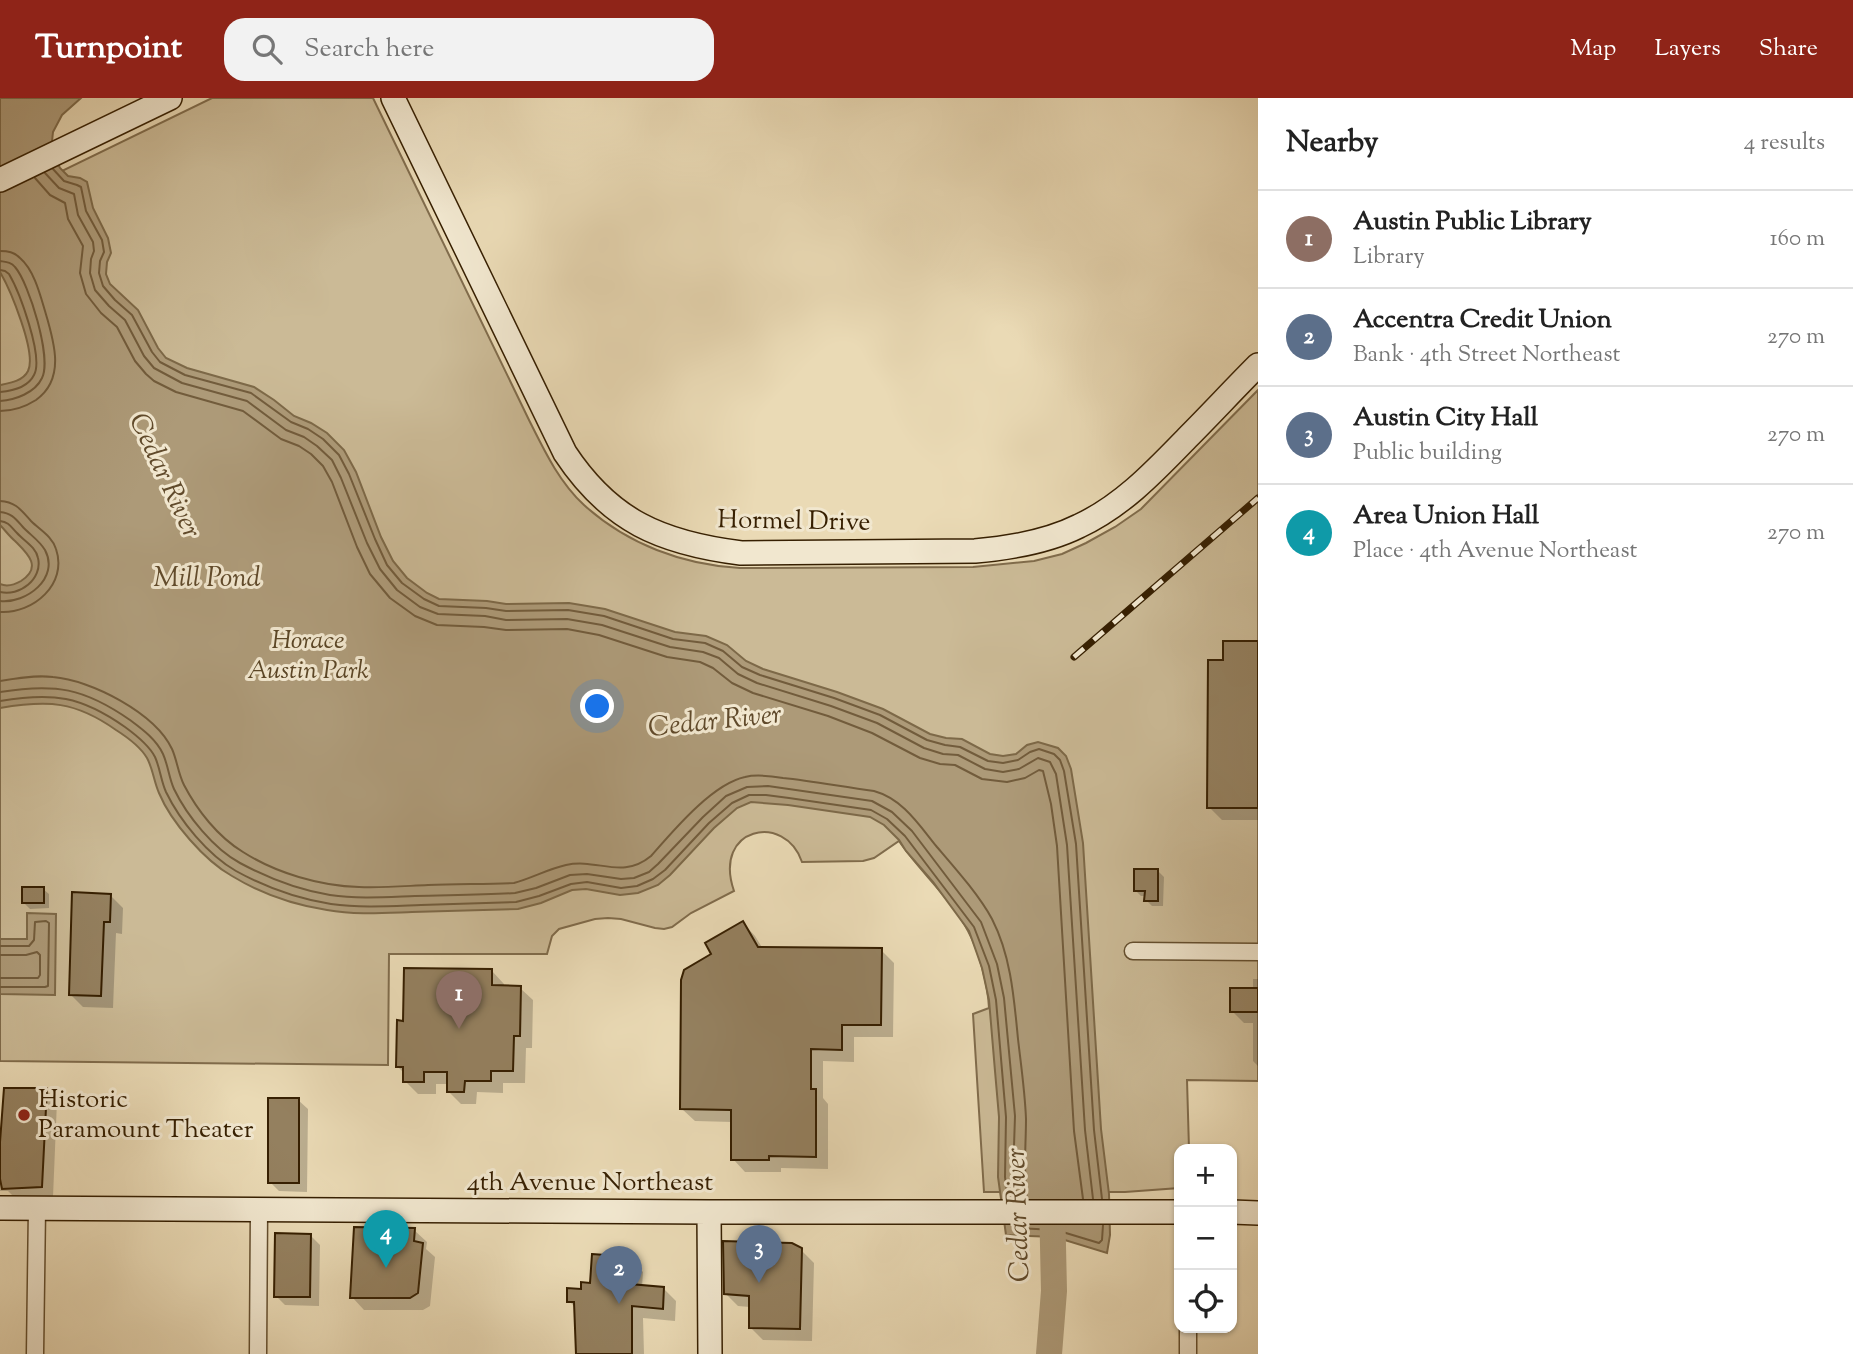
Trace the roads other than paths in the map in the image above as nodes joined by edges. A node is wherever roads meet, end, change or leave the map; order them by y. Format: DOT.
graph roads {
  1 [pos="170,98"];
  2 [pos="393,98"];
  3 [pos="0,180"];
  4 [pos="1258,365"];
  5 [pos="1133,951"];
  6 [pos="1258,952"];
  7 [pos="0,1208"];
  8 [pos="37,1208"];
  9 [pos="259,1209"];
  10 [pos="709,1212"];
  11 [pos="1174,1212"];
  12 [pos="1237,1212"];
  13 [pos="1258,1213"];
  14 [pos="1188,1333"];
  15 [pos="35,1354"];
  16 [pos="258,1354"];
  17 [pos="709,1354"];
  18 [pos="1188,1354"];
  1 -- 3 [label="street"];
  2 -- 4 [label="street, Hormel Drive"];
  5 -- 6 [label="street"];
  7 -- 8 [label="street, 4th Avenue Northeast"];
  8 -- 9 [label="street, 4th Avenue Northeast"];
  8 -- 15 [label="street"];
  9 -- 10 [label="street, 4th Avenue Northeast"];
  9 -- 16 [label="street"];
  10 -- 11 [label="street, 4th Avenue Northeast"];
  10 -- 17 [label="street"];
  12 -- 13 [label="street"];
  14 -- 18 [label="street"];
}
